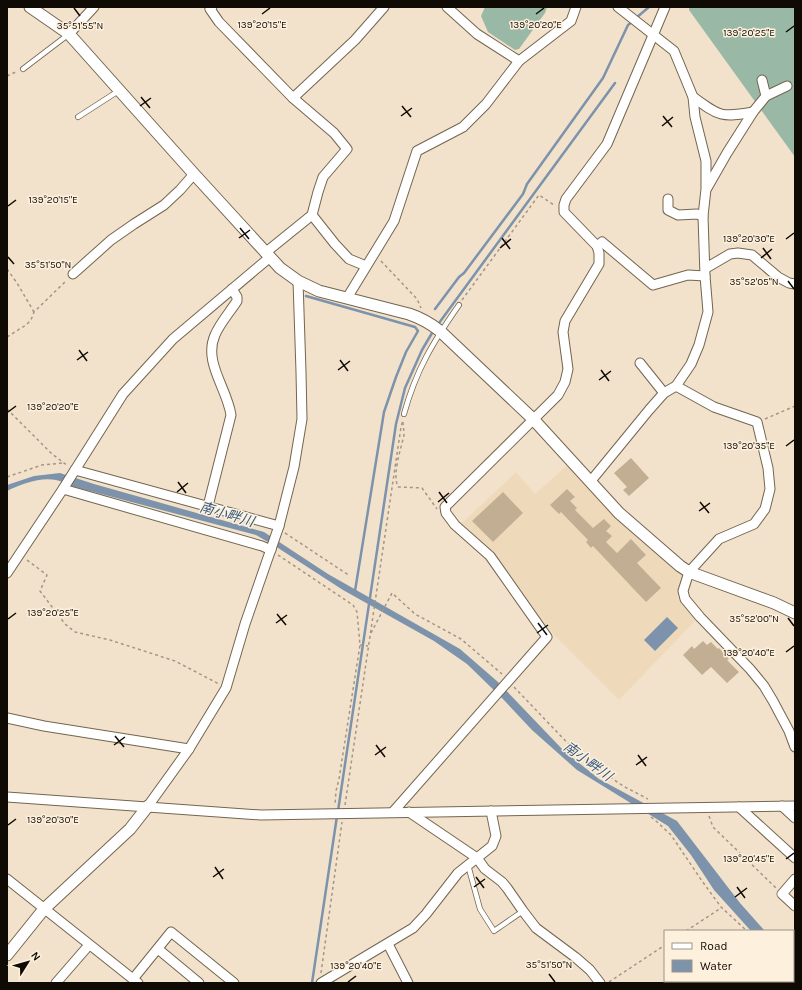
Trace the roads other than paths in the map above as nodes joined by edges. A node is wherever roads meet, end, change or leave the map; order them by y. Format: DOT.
graph roads {
  1 [pos="30,7"];
  2 [pos="94,7"];
  3 [pos="384,7"];
  4 [pos="447,7"];
  5 [pos="576,7"];
  6 [pos="618,7"];
  7 [pos="665,7"];
  8 [pos="211,8"];
  9 [pos="69,34"];
  10 [pos="653,34"];
  11 [pos="519,61"];
  12 [pos="23,69"];
  13 [pos="762,80"];
  14 [pos="787,86"];
  15 [pos="120,90"];
  16 [pos="766,96"];
  17 [pos="693,97"];
  18 [pos="292,98"];
  19 [pos="753,112"];
  20 [pos="78,116"];
  21 [pos="194,174"];
  22 [pos="706,190"];
  23 [pos="668,199"];
  24 [pos="312,215"];
  25 [pos="703,216"];
  26 [pos="597,246"];
  27 [pos="267,255"];
  28 [pos="366,266"];
  29 [pos="706,272"];
  30 [pos="73,274"];
  31 [pos="298,281"];
  32 [pos="795,284"];
  33 [pos="232,289"];
  34 [pos="347,298"];
  35 [pos="459,305"];
  36 [pos="440,331"];
  37 [pos="640,363"];
  38 [pos="676,386"];
  39 [pos="664,393"];
  40 [pos="404,414"];
  41 [pos="533,419"];
  42 [pos="74,471"];
  43 [pos="590,482"];
  44 [pos="64,488"];
  45 [pos="208,506"];
  46 [pos="278,529"];
  47 [pos="271,549"];
  48 [pos="690,572"];
  49 [pos="7,573"];
  50 [pos="795,613"];
  51 [pos="7,718"];
  52 [pos="795,747"];
  53 [pos="189,749"];
  54 [pos="7,798"];
  55 [pos="148,806"];
  56 [pos="782,806"];
  57 [pos="795,806"];
  58 [pos="739,807"];
  59 [pos="491,811"];
  60 [pos="393,812"];
  61 [pos="409,812"];
  62 [pos="795,818"];
  63 [pos="477,858"];
  64 [pos="795,858"];
  65 [pos="468,865"];
  66 [pos="7,879"];
  67 [pos="795,879"];
  68 [pos="795,906"];
  69 [pos="44,909"];
  70 [pos="523,911"];
  71 [pos="388,944"];
  72 [pos="89,945"];
  73 [pos="158,949"];
  74 [pos="7,955"];
  75 [pos="321,980"];
  76 [pos="136,981"];
  77 [pos="56,983"];
  78 [pos="199,983"];
  79 [pos="234,983"];
  80 [pos="408,983"];
  81 [pos="600,983"];
  1 -- 9 [label="street"];
  2 -- 9 [label="street"];
  3 -- 18 [label="street"];
  4 -- 11 [label="street"];
  5 -- 11 [label="street"];
  6 -- 10 [label="street"];
  7 -- 10 [label="street"];
  8 -- 18 [label="street"];
  9 -- 12 [label="lane"];
  9 -- 15 [label="street"];
  10 -- 17 [label="street"];
  10 -- 26 [label="street"];
  11 -- 28 [label="street"];
  13 -- 16 [label="street"];
  14 -- 16 [label="street"];
  15 -- 20 [label="lane"];
  15 -- 21 [label="street"];
  16 -- 19 [label="street"];
  17 -- 19 [label="street"];
  17 -- 22 [label="street"];
  18 -- 24 [label="street"];
  19 -- 22 [label="street"];
  21 -- 27 [label="street"];
  21 -- 30 [label="street"];
  22 -- 25 [label="street"];
  23 -- 25 [label="street"];
  24 -- 27 [label="street"];
  24 -- 28 [label="street"];
  25 -- 29 [label="street"];
  26 -- 29 [label="street"];
  26 -- 41 [label="street"];
  27 -- 31 [label="street"];
  27 -- 33 [label="street"];
  28 -- 34 [label="street"];
  29 -- 32 [label="street"];
  29 -- 38 [label="street"];
  31 -- 34 [label="street"];
  31 -- 46 [label="street"];
  33 -- 42 [label="street"];
  33 -- 45 [label="street"];
  34 -- 36 [label="street"];
  35 -- 36 [label="lane"];
  36 -- 40 [label="lane"];
  36 -- 41 [label="street"];
  37 -- 39 [label="street"];
  38 -- 39 [label="street"];
  38 -- 48 [label="street"];
  39 -- 43 [label="street"];
  41 -- 43 [label="street"];
  41 -- 60 [label="street"];
  42 -- 44 [label="street"];
  42 -- 45 [label="street"];
  43 -- 48 [label="street"];
  44 -- 47 [label="street"];
  44 -- 49 [label="street"];
  45 -- 46 [label="street"];
  46 -- 47 [label="street"];
  47 -- 53 [label="street"];
  48 -- 50 [label="street"];
  48 -- 52 [label="street"];
  51 -- 53 [label="street"];
  53 -- 55 [label="street"];
  54 -- 55 [label="street"];
  55 -- 60 [label="street"];
  55 -- 69 [label="street"];
  56 -- 57 [label="street"];
  56 -- 58 [label="street"];
  56 -- 62 [label="street"];
  58 -- 59 [label="street"];
  58 -- 64 [label="street"];
  59 -- 61 [label="street"];
  59 -- 63 [label="street"];
  60 -- 61 [label="street"];
  61 -- 63 [label="street"];
  63 -- 65 [label="street"];
  63 -- 70 [label="street"];
  65 -- 70 [label="lane"];
  65 -- 71 [label="street"];
  66 -- 69 [label="street"];
  67 -- 68 [label="street"];
  69 -- 72 [label="street"];
  69 -- 74 [label="street"];
  70 -- 81 [label="street"];
  71 -- 75 [label="street"];
  71 -- 80 [label="street"];
  72 -- 76 [label="street"];
  72 -- 77 [label="street"];
  73 -- 76 [label="street"];
  73 -- 78 [label="street"];
  73 -- 79 [label="street"];
}
